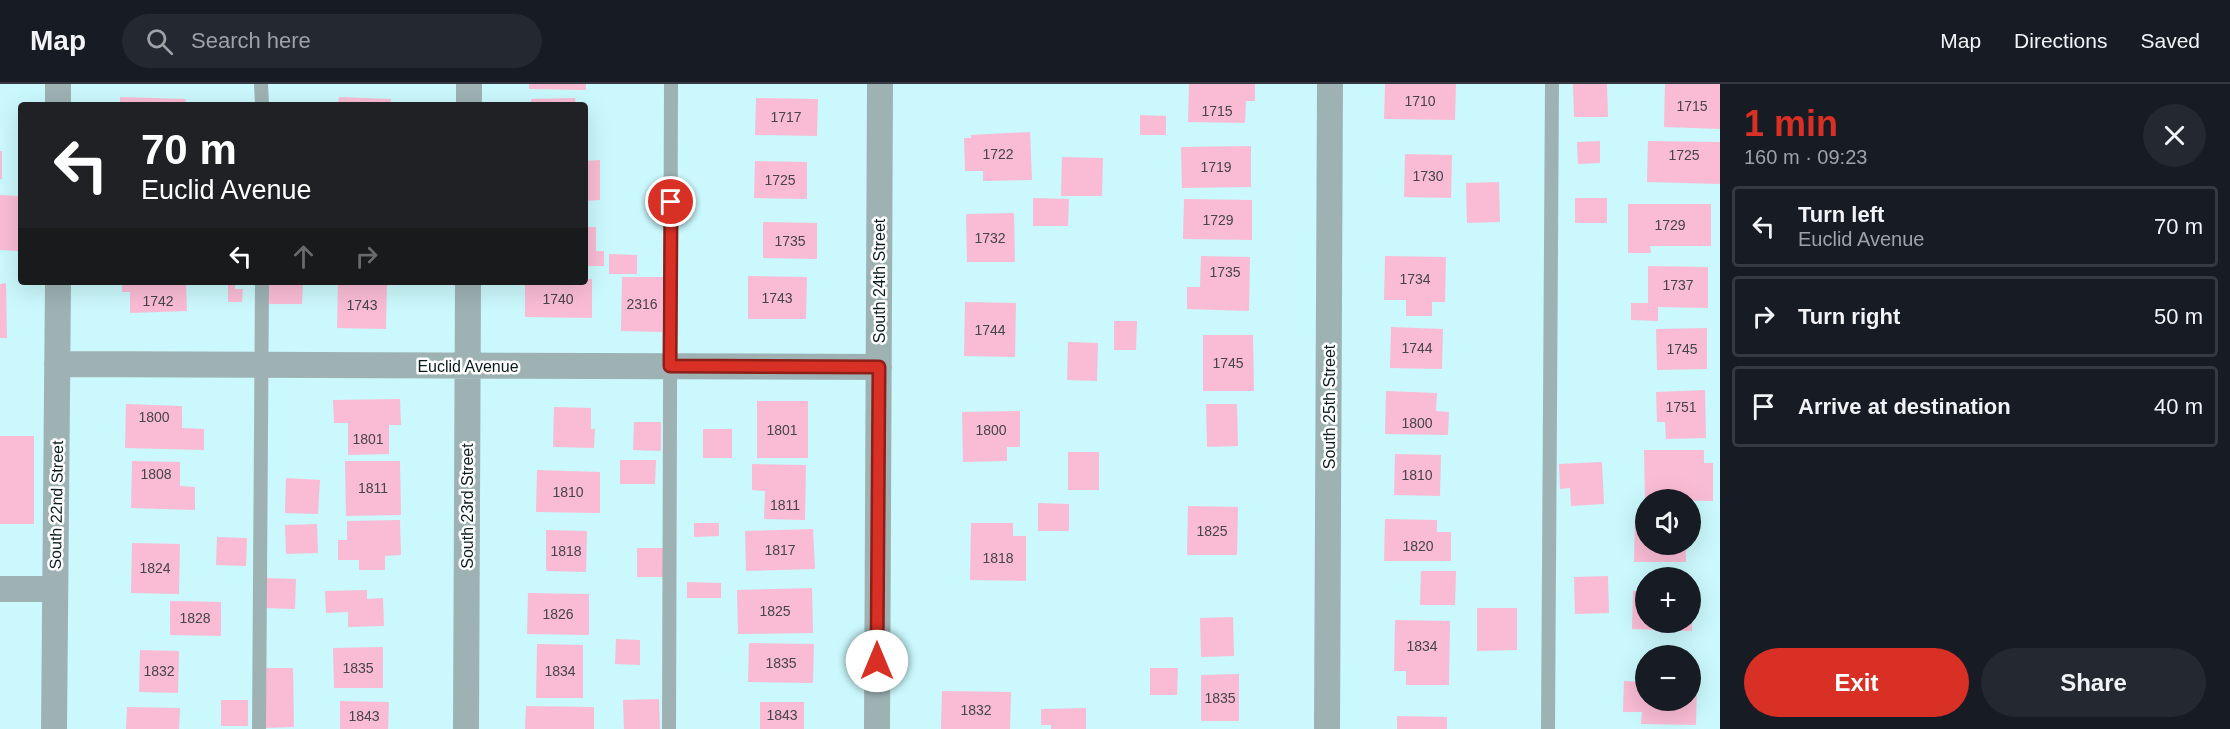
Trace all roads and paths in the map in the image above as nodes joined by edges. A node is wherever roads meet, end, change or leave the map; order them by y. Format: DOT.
graph roads {
  1 [pos="58,84"];
  2 [pos="261,84"];
  3 [pos="469,84"];
  4 [pos="671,84"];
  5 [pos="880,84"];
  6 [pos="1330,84"];
  7 [pos="1552,84"];
  8 [pos="58,102"];
  9 [pos="262,102"];
  10 [pos="469,102"];
  11 [pos="58,285"];
  12 [pos="262,285"];
  13 [pos="468,285"];
  14 [pos="57,364"];
  15 [pos="263,365"];
  16 [pos="468,366"];
  17 [pos="670,366"];
  18 [pos="879,367"];
  19 [pos="0,589"];
  20 [pos="55,589"];
  21 [pos="54,729"];
  22 [pos="259,729"];
  23 [pos="466,729"];
  24 [pos="669,729"];
  25 [pos="877,729"];
  26 [pos="1328,729"];
  27 [pos="1548,729"];
  1 -- 8 [label="street"];
  2 -- 9 [label="lane"];
  3 -- 10 [label="street"];
  4 -- 17 [label="lane"];
  5 -- 18 [label="street, South 24th Street"];
  6 -- 26 [label="street, South 25th Street"];
  7 -- 27 [label="lane"];
  11 -- 14 [label="street, South 22nd Street"];
  12 -- 15 [label="lane"];
  13 -- 16 [label="street, South 23rd Street"];
  14 -- 15 [label="street, Euclid Avenue"];
  14 -- 20 [label="street, South 22nd Street"];
  15 -- 16 [label="street, Euclid Avenue"];
  15 -- 22 [label="lane"];
  16 -- 17 [label="street, Euclid Avenue"];
  16 -- 23 [label="street, South 23rd Street"];
  17 -- 18 [label="street, Euclid Avenue"];
  17 -- 24 [label="lane"];
  18 -- 25 [label="street, South 24th Street"];
  19 -- 20 [label="street"];
  20 -- 21 [label="street, South 22nd Street"];
}
